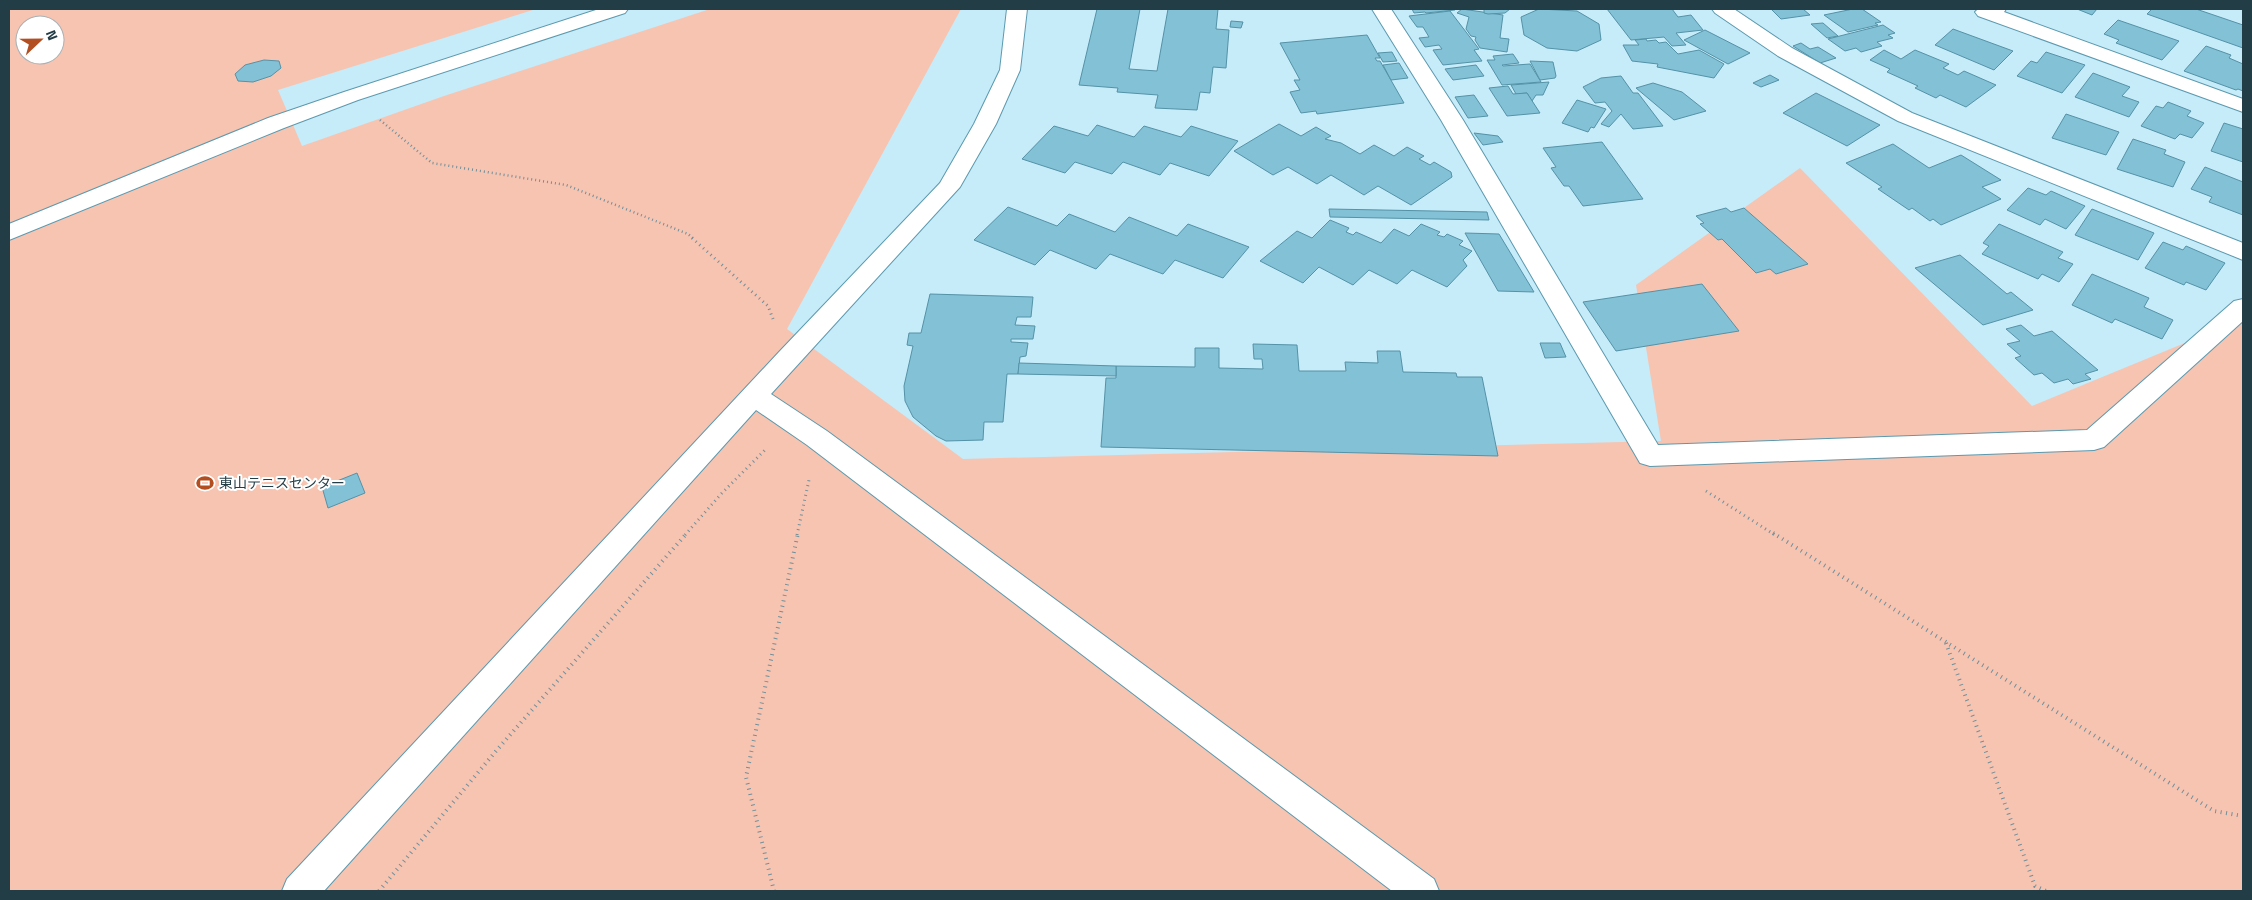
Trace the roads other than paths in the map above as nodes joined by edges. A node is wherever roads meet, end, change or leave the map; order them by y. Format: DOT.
graph roads {
  1 [pos="618,9"];
  2 [pos="1017,9"];
  3 [pos="1381,9"];
  4 [pos="1722,9"];
  5 [pos="1997,9"];
  6 [pos="2243,106"];
  7 [pos="9,232"];
  8 [pos="2243,252"];
  9 [pos="2243,307"];
  10 [pos="754,396"];
  11 [pos="300,891"];
  12 [pos="1422,891"];
  1 -- 7 [label="street"];
  2 -- 10 [label="street"];
  3 -- 9 [label="street"];
  4 -- 8 [label="street"];
  5 -- 6 [label="street"];
  10 -- 11 [label="street"];
  10 -- 12 [label="street"];
}
